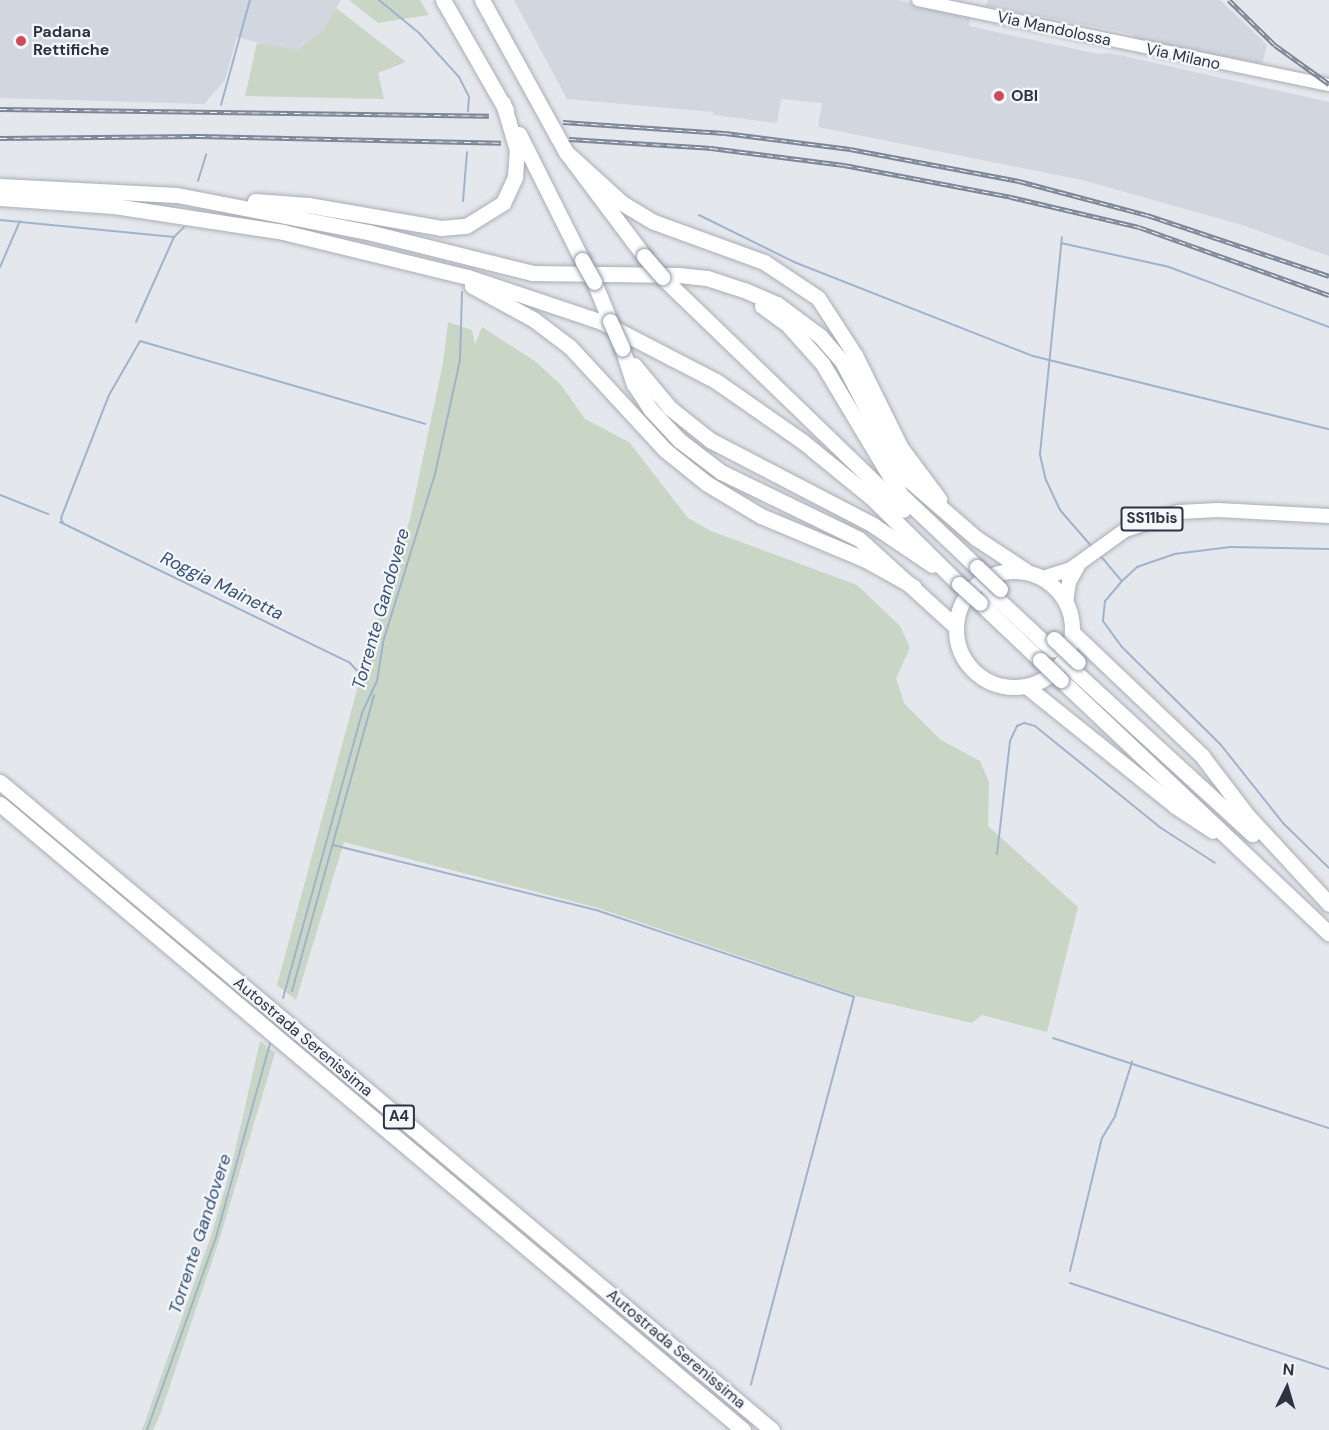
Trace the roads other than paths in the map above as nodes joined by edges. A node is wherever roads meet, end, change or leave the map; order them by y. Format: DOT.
graph roads {
  1 [pos="435,0"];
  2 [pos="443,0"];
  3 [pos="482,0"];
  4 [pos="918,0"];
  5 [pos="1119,43"];
  6 [pos="471,46"];
  7 [pos="1247,70"];
  8 [pos="1329,85"];
  9 [pos="1329,92"];
  10 [pos="503,103"];
  11 [pos="566,152"];
  12 [pos="0,186"];
  13 [pos="0,198"];
  14 [pos="215,201"];
  15 [pos="390,256"];
  16 [pos="679,275"];
  17 [pos="622,348"];
  18 [pos="1329,516"];
  19 [pos="960,525"];
  20 [pos="1079,564"];
  21 [pos="1026,571"];
  22 [pos="969,575"];
  23 [pos="1043,578"];
  24 [pos="914,587"];
  25 [pos="1066,603"];
  26 [pos="955,626"];
  27 [pos="1072,632"];
  28 [pos="1070,670"];
  29 [pos="1026,686"];
  30 [pos="0,776"];
  31 [pos="0,782"];
  32 [pos="26,803"];
  33 [pos="0,804"];
  34 [pos="1251,856"];
  35 [pos="1329,905"];
  36 [pos="1327,930"];
  37 [pos="743,1430"];
  38 [pos="772,1430"];
  1 -- 6 [label="highway"];
  2 -- 6 [label="highway"];
  3 -- 11 [label="highway"];
  4 -- 5 [label="main road, Via Mandolossa"];
  5 -- 7 [label="main road, Via Milano"];
  6 -- 10 [label="highway"];
  7 -- 8 [label="main road, Via Milano"];
  7 -- 9 [label="main road, Via Milano"];
  10 -- 14 [label="highway"];
  10 -- 17 [label="highway, bridge"];
  11 -- 19 [label="highway"];
  11 -- 22 [label="highway, bridge"];
  12 -- 14 [label="highway"];
  13 -- 15 [label="highway"];
  14 -- 16 [label="highway"];
  15 -- 22 [label="highway"];
  15 -- 24 [label="highway"];
  16 -- 19 [label="highway"];
  16 -- 22 [label="highway"];
  17 -- 22 [label="highway"];
  17 -- 24 [label="highway"];
  18 -- 20 [label="main road, SS11bis"];
  19 -- 21 [label="highway"];
  20 -- 23 [label="main road, SS11bis"];
  20 -- 25 [label="main road"];
  21 -- 23 [label="highway"];
  21 -- 26 [label="highway"];
  22 -- 28 [label="highway"];
  23 -- 25 [label="highway"];
  24 -- 26 [label="highway"];
  25 -- 27 [label="highway"];
  26 -- 29 [label="highway"];
  27 -- 29 [label="highway"];
  27 -- 35 [label="highway"];
  28 -- 34 [label="highway"];
  28 -- 35 [label="highway"];
  29 -- 34 [label="highway"];
  30 -- 32 [label="highway"];
  31 -- 32 [label="highway, Autostrada Serenissima / A4"];
  32 -- 38 [label="highway, Autostrada Serenissima / A4"];
  33 -- 37 [label="highway, Autostrada Serenissima / A4"];
  34 -- 36 [label="highway"];
}
